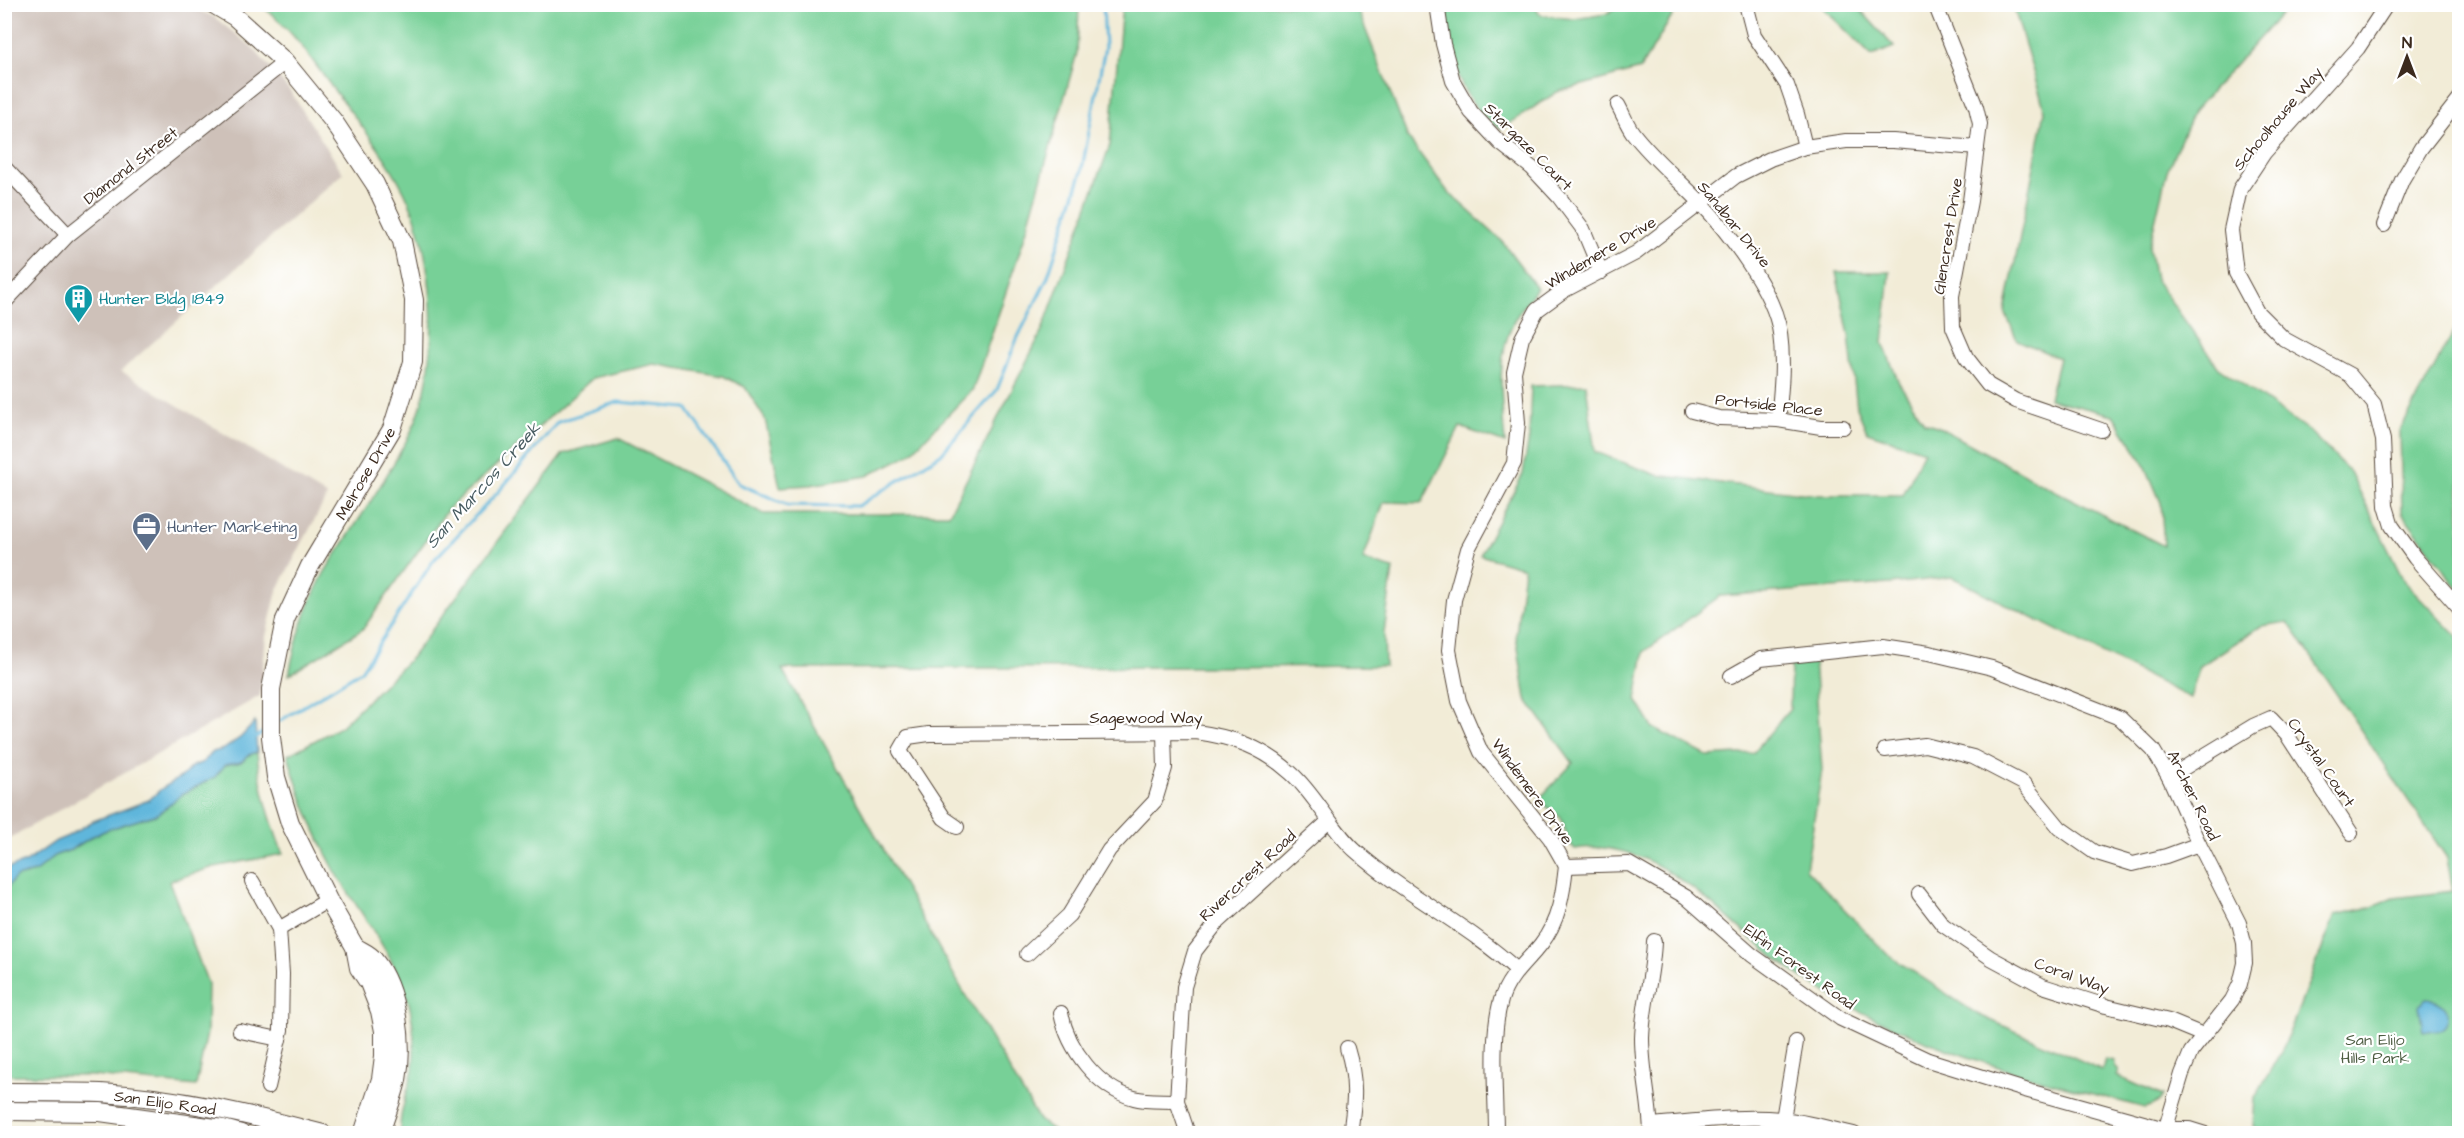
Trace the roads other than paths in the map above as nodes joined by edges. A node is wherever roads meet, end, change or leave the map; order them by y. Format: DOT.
graph roads {
  1 [pos="213,4"];
  2 [pos="1437,4"];
  3 [pos="1746,4"];
  4 [pos="1935,4"];
  5 [pos="2387,4"];
  6 [pos="285,62"];
  7 [pos="2460,98"];
  8 [pos="1618,105"];
  9 [pos="1805,147"];
  10 [pos="1977,148"];
  11 [pos="4,166"];
  12 [pos="1701,203"];
  13 [pos="2384,225"];
  14 [pos="68,235"];
  15 [pos="1601,272"];
  16 [pos="4,303"];
  17 [pos="1692,411"];
  18 [pos="1778,420"];
  19 [pos="1843,427"];
  20 [pos="2102,430"];
  21 [pos="2460,609"];
  22 [pos="1731,676"];
  23 [pos="1164,733"];
  24 [pos="1885,750"];
  25 [pos="2169,777"];
  26 [pos="1329,820"];
  27 [pos="957,827"];
  28 [pos="2351,833"];
  29 [pos="2199,844"];
  30 [pos="1566,866"];
  31 [pos="252,881"];
  32 [pos="1919,894"];
  33 [pos="328,900"];
  34 [pos="279,929"];
  35 [pos="1654,941"];
  36 [pos="355,947"];
  37 [pos="1027,954"];
  38 [pos="1517,970"];
  39 [pos="1062,1013"];
  40 [pos="240,1031"];
  41 [pos="2203,1035"];
  42 [pos="279,1039"];
  43 [pos="1796,1042"];
  44 [pos="1347,1048"];
  45 [pos="268,1087"];
  46 [pos="4,1092"];
  47 [pos="1177,1101"];
  48 [pos="4,1111"];
  49 [pos="1784,1119"];
  50 [pos="1651,1129"];
  51 [pos="2167,1132"];
  52 [pos="241,1134"];
  53 [pos="323,1134"];
  54 [pos="363,1134"];
  55 [pos="380,1134"];
  56 [pos="1188,1134"];
  57 [pos="1350,1134"];
  58 [pos="1496,1134"];
  59 [pos="1854,1134"];
  60 [pos="2205,1134"];
  1 -- 6 [label="main road, Melrose Drive"];
  2 -- 15 [label="street, Stargaze Court"];
  3 -- 9 [label="street"];
  4 -- 10 [label="street, Glencrest Drive"];
  5 -- 21 [label="street, Schoolhouse Way"];
  6 -- 14 [label="street, Diamond Street"];
  6 -- 33 [label="main road, Melrose Drive"];
  7 -- 13 [label="street"];
  8 -- 12 [label="street, Sandbar Drive"];
  9 -- 10 [label="street, Windemere Drive"];
  9 -- 12 [label="street, Windemere Drive"];
  10 -- 20 [label="street, Glencrest Drive"];
  11 -- 14 [label="street"];
  12 -- 15 [label="street, Windemere Drive"];
  12 -- 18 [label="street, Sandbar Drive"];
  14 -- 16 [label="street, Diamond Street"];
  15 -- 30 [label="street, Windemere Drive"];
  17 -- 18 [label="street, Portside Place"];
  18 -- 19 [label="street, Portside Place"];
  22 -- 25 [label="street, Archer Road"];
  23 -- 26 [label="street, Sagewood Way"];
  23 -- 27 [label="street, Sagewood Way"];
  23 -- 37 [label="street"];
  24 -- 29 [label="street"];
  25 -- 28 [label="street, Crystal Court"];
  25 -- 29 [label="street, Archer Road"];
  26 -- 38 [label="street, Sagewood Way"];
  26 -- 47 [label="street, Rivercrest Road"];
  29 -- 41 [label="street, Archer Road"];
  30 -- 38 [label="street"];
  30 -- 51 [label="street, Elfin Forest Road"];
  31 -- 34 [label="street"];
  32 -- 41 [label="street, Coral Way"];
  33 -- 34 [label="street"];
  33 -- 36 [label="main road, Melrose Drive"];
  34 -- 42 [label="street"];
  35 -- 50 [label="street"];
  36 -- 54 [label="main road, Melrose Drive"];
  36 -- 55 [label="main road, Melrose Drive"];
  38 -- 58 [label="street"];
  39 -- 47 [label="street"];
  40 -- 42 [label="street"];
  41 -- 51 [label="street, Archer Road"];
  42 -- 45 [label="street"];
  43 -- 49 [label="street"];
  44 -- 57 [label="street"];
  46 -- 53 [label="main road, San Elijo Road"];
  47 -- 56 [label="street, Rivercrest Road"];
  48 -- 52 [label="main road, San Elijo Road"];
  49 -- 50 [label="street"];
  49 -- 59 [label="street"];
  51 -- 60 [label="street, Elfin Forest Road"];
}
